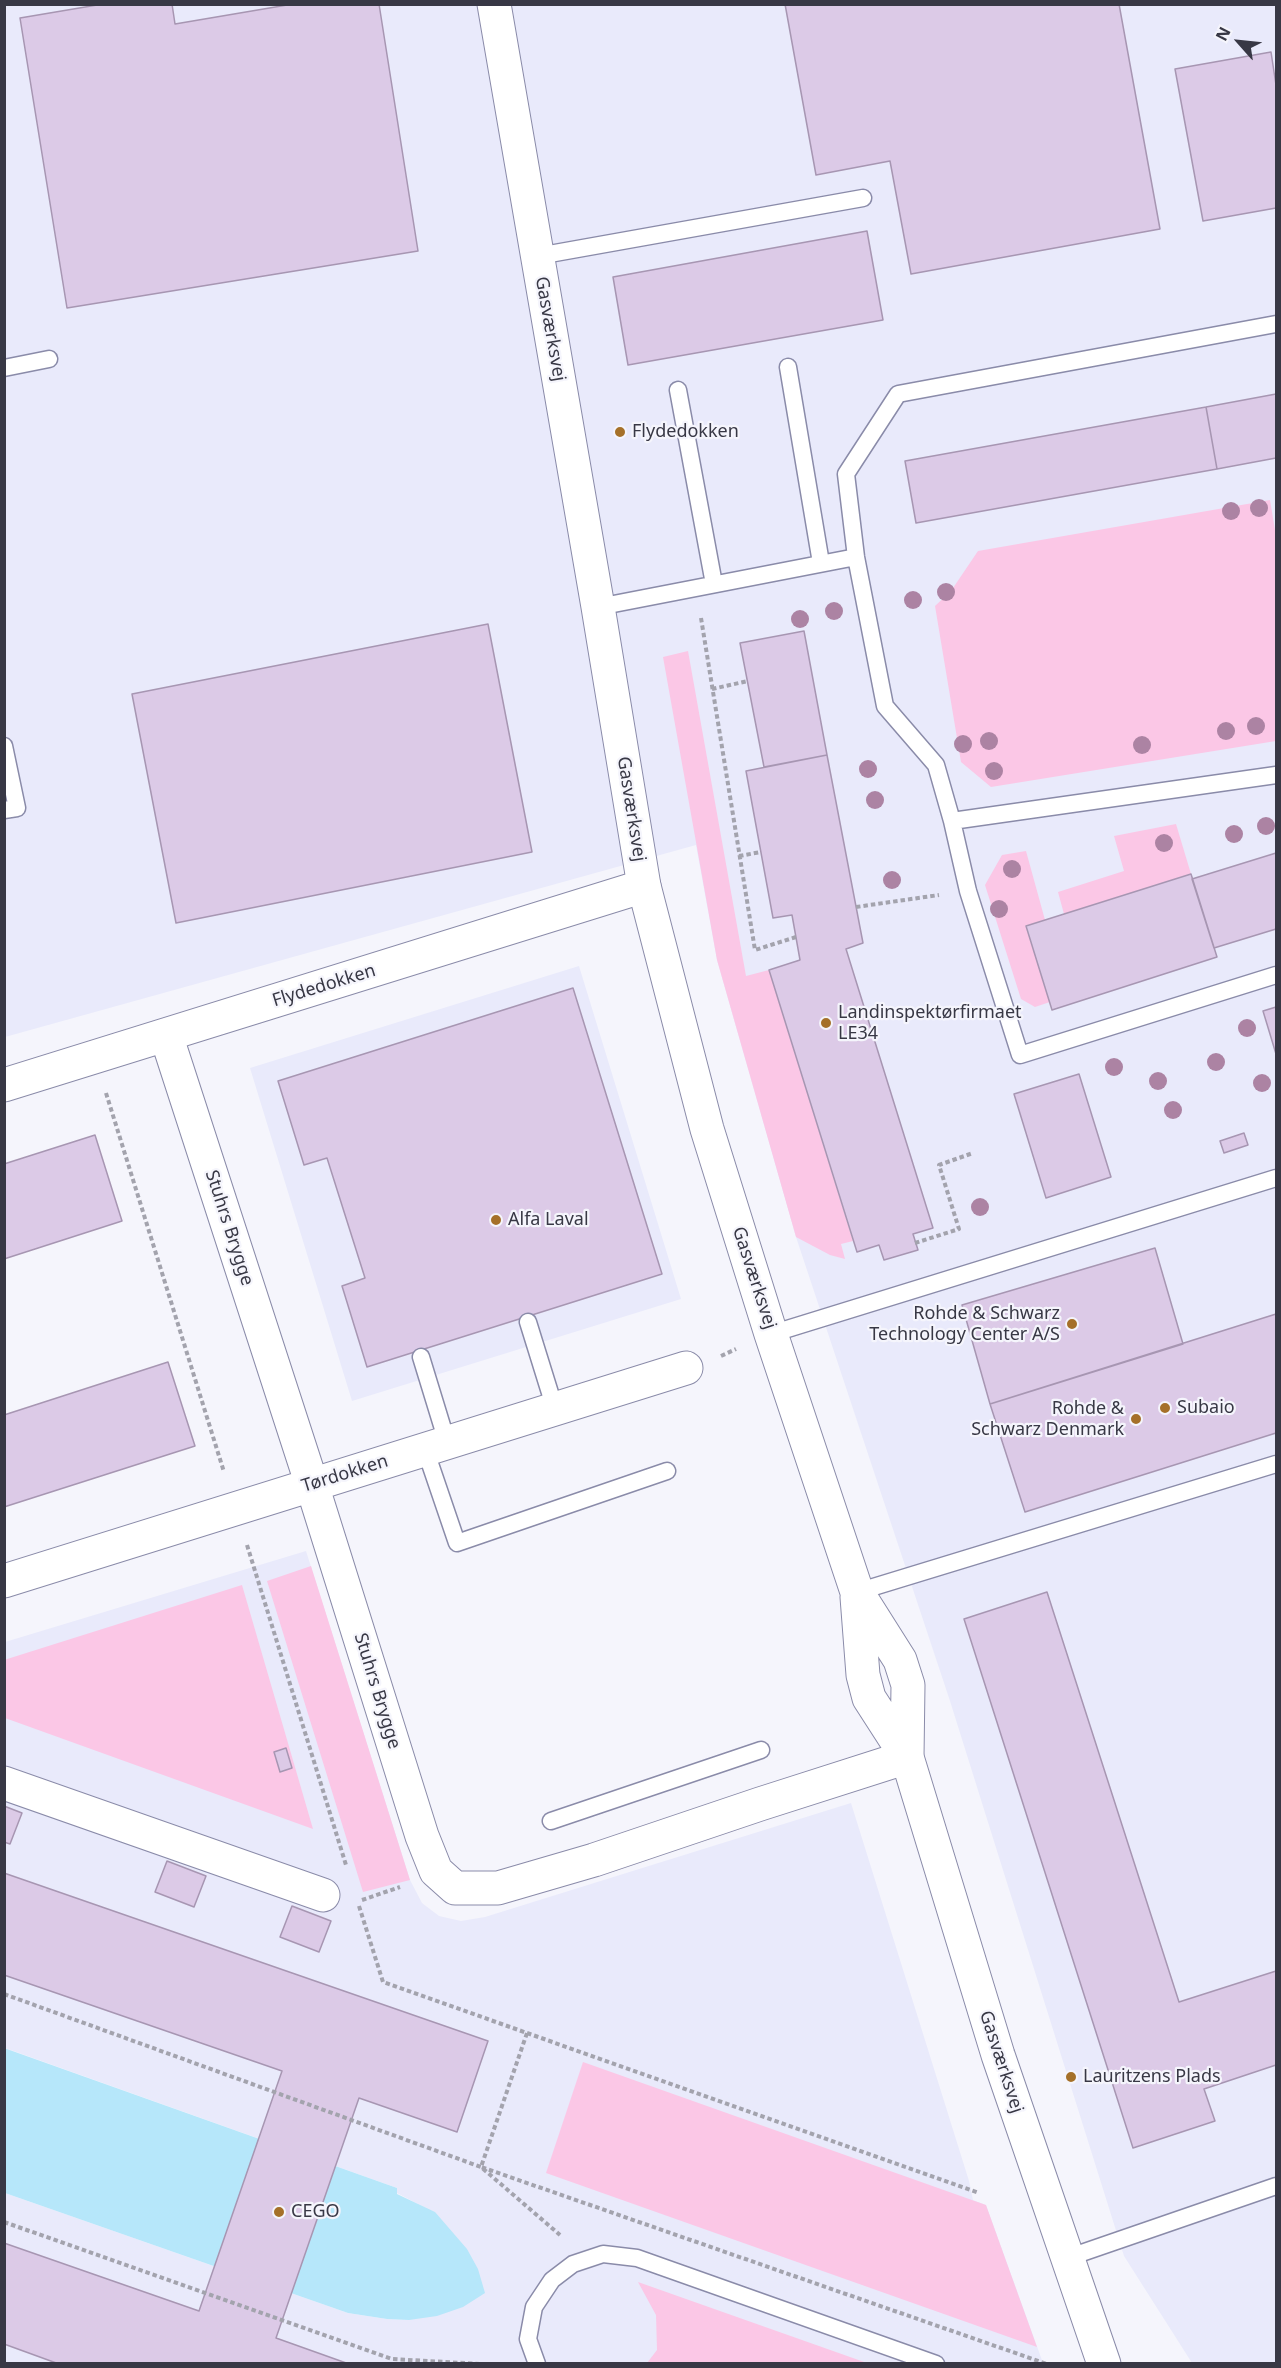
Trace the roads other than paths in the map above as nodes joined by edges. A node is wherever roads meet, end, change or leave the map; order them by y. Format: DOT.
graph roads {
  1 [pos="494,4"];
  2 [pos="863,198"];
  3 [pos="538,256"];
  4 [pos="1276,324"];
  5 [pos="49,359"];
  6 [pos="789,367"];
  7 [pos="4,368"];
  8 [pos="678,390"];
  9 [pos="856,556"];
  10 [pos="821,563"];
  11 [pos="714,584"];
  12 [pos="598,607"];
  13 [pos="4,746"];
  14 [pos="1276,775"];
  15 [pos="4,810"];
  16 [pos="952,821"];
  17 [pos="644,886"];
  18 [pos="1276,975"];
  19 [pos="166,1035"];
  20 [pos="4,1085"];
  21 [pos="1276,1178"];
  22 [pos="528,1322"];
  23 [pos="771,1334"];
  24 [pos="421,1357"];
  25 [pos="686,1368"];
  26 [pos="555,1409"];
  27 [pos="436,1446"];
  28 [pos="1276,1464"];
  29 [pos="667,1471"];
  30 [pos="312,1485"];
  31 [pos="4,1581"];
  32 [pos="857,1592"];
  33 [pos="761,1750"];
  34 [pos="908,1758"];
  35 [pos="4,1783"];
  36 [pos="550,1821"];
  37 [pos="323,1894"];
  38 [pos="1276,2186"];
  39 [pos="1066,2258"];
  40 [pos="537,2364"];
  41 [pos="936,2364"];
  42 [pos="1104,2364"];
  1 -- 3 [label="street, Gasværksvej"];
  2 -- 3 [label="lane"];
  3 -- 12 [label="street, Gasværksvej"];
  4 -- 9 [label="lane"];
  5 -- 7 [label="lane"];
  6 -- 10 [label="lane"];
  8 -- 11 [label="lane"];
  9 -- 10 [label="lane"];
  9 -- 16 [label="lane"];
  10 -- 11 [label="lane"];
  11 -- 12 [label="lane"];
  12 -- 17 [label="street, Gasværksvej"];
  13 -- 15 [label="lane"];
  14 -- 16 [label="lane"];
  16 -- 18 [label="lane"];
  17 -- 19 [label="street, Flydedokken"];
  17 -- 23 [label="street, Gasværksvej"];
  19 -- 20 [label="street, Flydedokken"];
  19 -- 30 [label="street, Stuhrs Brygge"];
  21 -- 23 [label="lane"];
  22 -- 26 [label="lane"];
  23 -- 32 [label="street, Gasværksvej"];
  24 -- 27 [label="lane"];
  25 -- 26 [label="street, Tørdokken"];
  26 -- 27 [label="street, Tørdokken"];
  27 -- 29 [label="lane"];
  27 -- 30 [label="street, Tørdokken"];
  28 -- 32 [label="lane"];
  30 -- 31 [label="street, Tørdokken"];
  30 -- 34 [label="street, Stuhrs Brygge"];
  32 -- 34 [label="street, Gasværksvej"];
  33 -- 36 [label="lane"];
  34 -- 39 [label="street, Gasværksvej"];
  35 -- 37 [label="street"];
  38 -- 39 [label="lane"];
  39 -- 42 [label="street, Gasværksvej"];
  40 -- 41 [label="lane"];
}
